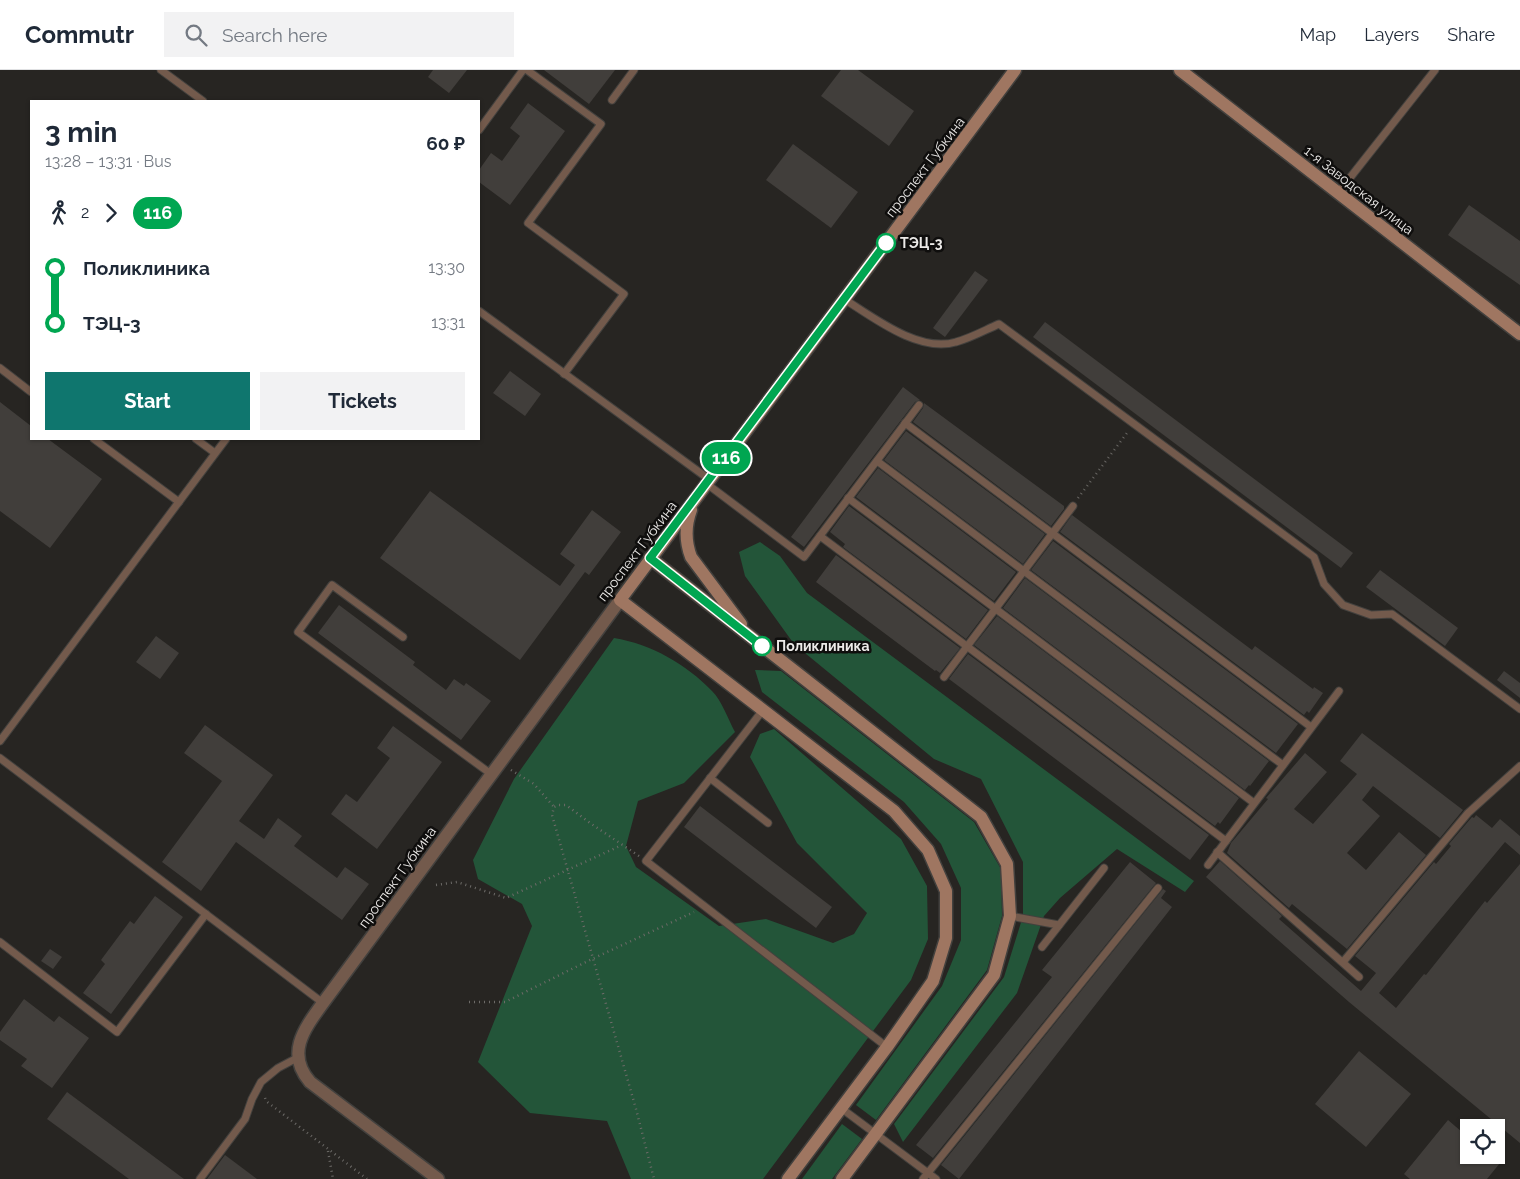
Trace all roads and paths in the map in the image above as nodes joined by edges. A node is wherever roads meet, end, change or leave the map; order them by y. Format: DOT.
graph roads {
  1 [pos="161,70"];
  2 [pos="523,70"];
  3 [pos="527,70"];
  4 [pos="634,70"];
  5 [pos="1180,70"];
  6 [pos="1435,70"];
  7 [pos="1011,72"];
  8 [pos="201,100"];
  9 [pos="612,100"];
  10 [pos="480,129"];
  11 [pos="1338,193"];
  12 [pos="844,299"];
  13 [pos="480,312"];
  14 [pos="1520,334"];
  15 [pos="0,368"];
  16 [pos="564,374"];
  17 [pos="30,391"];
  18 [pos="919,404"];
  19 [pos="905,423"];
  20 [pos="1134,424"];
  21 [pos="95,440"];
  22 [pos="197,440"];
  23 [pos="225,440"];
  24 [pos="215,453"];
  25 [pos="877,460"];
  26 [pos="705,486"];
  27 [pos="848,498"];
  28 [pos="179,502"];
  29 [pos="1073,506"];
  30 [pos="1052,533"];
  31 [pos="820,536"];
  32 [pos="650,558"];
  33 [pos="1024,571"];
  34 [pos="620,600"];
  35 [pos="995,609"];
  36 [pos="402,637"];
  37 [pos="754,640"];
  38 [pos="967,646"];
  39 [pos="944,677"];
  40 [pos="1338,690"];
  41 [pos="1520,709"];
  42 [pos="762,710"];
  43 [pos="1311,727"];
  44 [pos="0,741"];
  45 [pos="0,758"];
  46 [pos="500,763"];
  47 [pos="1283,765"];
  48 [pos="1520,766"];
  49 [pos="491,774"];
  50 [pos="710,778"];
  51 [pos="1254,803"];
  52 [pos="554,808"];
  53 [pos="768,823"];
  54 [pos="1226,840"];
  55 [pos="623,845"];
  56 [pos="1217,852"];
  57 [pos="646,861"];
  58 [pos="1208,864"];
  59 [pos="1104,868"];
  60 [pos="567,870"];
  61 [pos="436,885"];
  62 [pos="1158,888"];
  63 [pos="706,906"];
  64 [pos="206,914"];
  65 [pos="1010,916"];
  66 [pos="1059,925"];
  67 [pos="0,942"];
  68 [pos="1042,947"];
  69 [pos="592,959"];
  70 [pos="1343,962"];
  71 [pos="1359,976"];
  72 [pos="323,1002"];
  73 [pos="469,1002"];
  74 [pos="888,1047"];
  75 [pos="297,1058"];
  76 [pos="261,1082"];
  77 [pos="841,1108"];
  78 [pos="875,1134"];
  79 [pos="328,1149"];
  80 [pos="925,1176"];
  81 [pos="200,1179"];
  82 [pos="333,1179"];
  83 [pos="367,1179"];
  84 [pos="438,1179"];
  85 [pos="654,1179"];
  86 [pos="788,1179"];
  87 [pos="842,1179"];
  88 [pos="936,1179"];
  1 -- 8 [label="lane"];
  2 -- 10 [label="lane"];
  3 -- 16 [label="lane"];
  4 -- 9 [label="lane"];
  5 -- 11 [label="main road, 1-я Заводская улица"];
  6 -- 11 [label="lane"];
  7 -- 12 [label="main road, проспект Губкина"];
  11 -- 14 [label="main road, 1-я Заводская улица"];
  12 -- 20 [label="lane"];
  12 -- 26 [label="main road, проспект Губкина"];
  13 -- 16 [label="lane"];
  15 -- 17 [label="lane"];
  16 -- 26 [label="lane"];
  18 -- 19 [label="lane"];
  19 -- 25 [label="lane"];
  19 -- 30 [label="lane"];
  20 -- 29 [label="path"];
  20 -- 41 [label="lane"];
  21 -- 28 [label="lane"];
  22 -- 24 [label="lane"];
  23 -- 24 [label="lane"];
  24 -- 28 [label="lane"];
  25 -- 27 [label="lane"];
  25 -- 33 [label="lane"];
  26 -- 31 [label="lane"];
  26 -- 32 [label="main road, проспект Губкина"];
  26 -- 37 [label="main road"];
  27 -- 31 [label="lane"];
  27 -- 35 [label="lane"];
  28 -- 44 [label="lane"];
  29 -- 30 [label="lane"];
  30 -- 33 [label="lane"];
  30 -- 43 [label="lane"];
  31 -- 38 [label="lane"];
  32 -- 34 [label="main road, проспект Губкина"];
  32 -- 37 [label="main road"];
  33 -- 35 [label="lane"];
  33 -- 47 [label="lane"];
  34 -- 42 [label="main road"];
  34 -- 46 [label="street, проспект Губкина"];
  35 -- 38 [label="lane"];
  35 -- 51 [label="lane"];
  36 -- 49 [label="lane"];
  37 -- 65 [label="main road"];
  38 -- 39 [label="lane"];
  38 -- 54 [label="lane"];
  40 -- 43 [label="lane"];
  42 -- 50 [label="lane"];
  42 -- 74 [label="main road"];
  43 -- 47 [label="lane"];
  45 -- 64 [label="lane"];
  46 -- 49 [label="street, проспект Губкина"];
  46 -- 52 [label="path"];
  47 -- 51 [label="lane"];
  48 -- 70 [label="lane"];
  49 -- 72 [label="street, проспект Губкина"];
  50 -- 53 [label="lane"];
  50 -- 57 [label="lane"];
  51 -- 54 [label="lane"];
  52 -- 55 [label="path"];
  52 -- 60 [label="path"];
  54 -- 56 [label="lane"];
  55 -- 57 [label="path"];
  55 -- 60 [label="path"];
  56 -- 58 [label="lane"];
  56 -- 70 [label="lane"];
  57 -- 63 [label="lane"];
  59 -- 66 [label="lane"];
  60 -- 61 [label="path"];
  60 -- 69 [label="path"];
  62 -- 80 [label="lane"];
  63 -- 69 [label="path"];
  63 -- 74 [label="lane"];
  64 -- 67 [label="lane"];
  64 -- 72 [label="lane"];
  65 -- 66 [label="lane"];
  65 -- 78 [label="main road"];
  66 -- 68 [label="lane"];
  69 -- 73 [label="path"];
  69 -- 85 [label="path"];
  70 -- 71 [label="lane"];
  72 -- 75 [label="street, проспект Губкина"];
  74 -- 77 [label="main road"];
  75 -- 76 [label="lane"];
  75 -- 84 [label="street"];
  76 -- 79 [label="path"];
  76 -- 81 [label="lane"];
  77 -- 78 [label="lane"];
  77 -- 86 [label="main road"];
  78 -- 80 [label="lane"];
  78 -- 87 [label="main road"];
  79 -- 82 [label="path"];
  79 -- 83 [label="path"];
  80 -- 88 [label="lane"];
}
